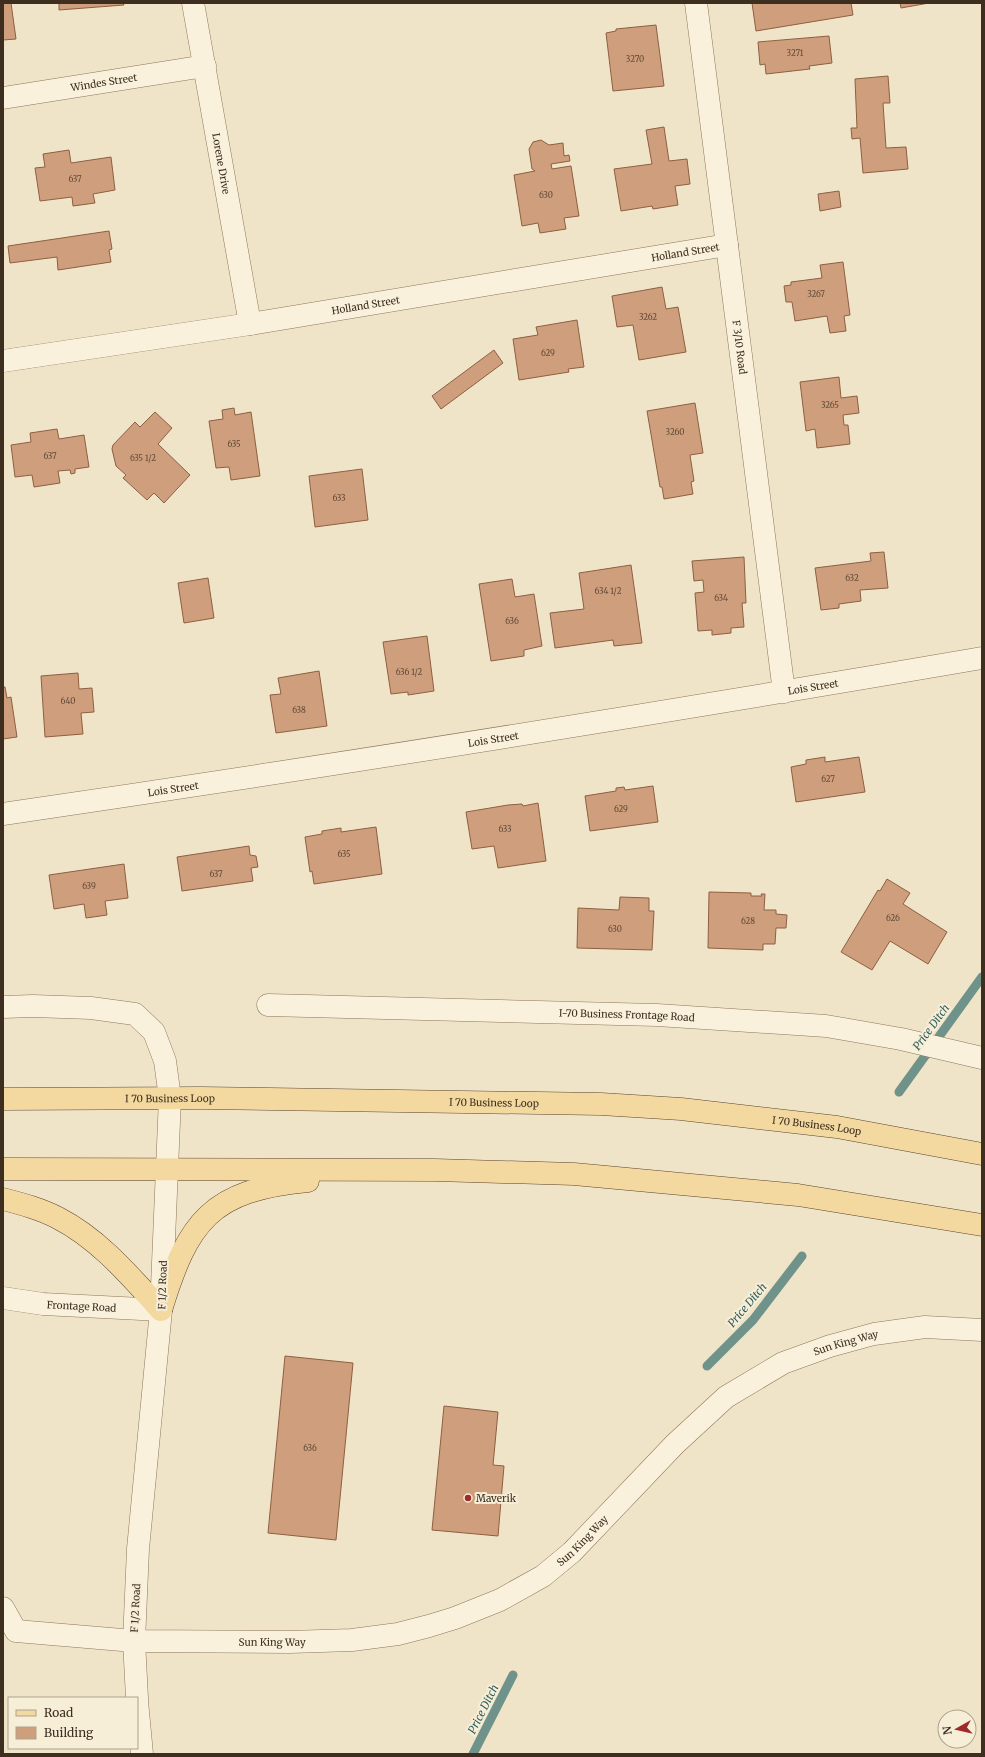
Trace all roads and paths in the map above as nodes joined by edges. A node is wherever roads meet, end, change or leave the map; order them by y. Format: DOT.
graph roads {
  1 [pos="193,3"];
  2 [pos="696,3"];
  3 [pos="205,66"];
  4 [pos="3,98"];
  5 [pos="727,245"];
  6 [pos="250,324"];
  7 [pos="3,361"];
  8 [pos="982,658"];
  9 [pos="784,692"];
  10 [pos="3,814"];
  11 [pos="268,1005"];
  12 [pos="3,1007"];
  13 [pos="982,1058"];
  14 [pos="170,1098"];
  15 [pos="3,1099"];
  16 [pos="982,1154"];
  17 [pos="3,1169"];
  18 [pos="166,1170"];
  19 [pos="434,1170"];
  20 [pos="3,1199"];
  21 [pos="982,1225"];
  22 [pos="3,1298"];
  23 [pos="161,1310"];
  24 [pos="982,1330"];
  25 [pos="3,1608"];
  26 [pos="134,1641"];
  27 [pos="137,1697"];
  28 [pos="138,1712"];
  29 [pos="142,1754"];
  1 -- 3 [label="street, Lorene Drive"];
  2 -- 5 [label="street, F 3/10 Road"];
  3 -- 4 [label="street, Windes Street"];
  3 -- 6 [label="street, Lorene Drive"];
  5 -- 6 [label="street, Holland Street"];
  5 -- 9 [label="street, F 3/10 Road"];
  6 -- 7 [label="street, Holland Street"];
  8 -- 9 [label="street, Lois Street"];
  9 -- 10 [label="street, Lois Street"];
  11 -- 13 [label="street, I-70 Business Frontage Road"];
  12 -- 14 [label="street, F 1/2 Road"];
  14 -- 15 [label="main road, I 70 Business Loop"];
  14 -- 16 [label="main road, I 70 Business Loop"];
  14 -- 18 [label="street, F 1/2 Road"];
  17 -- 18 [label="main road"];
  18 -- 19 [label="main road"];
  18 -- 23 [label="street, F 1/2 Road"];
  19 -- 21 [label="main road"];
  19 -- 23 [label="main road"];
  20 -- 23 [label="main road"];
  22 -- 23 [label="street, Frontage Road"];
  23 -- 26 [label="street, F 1/2 Road"];
  24 -- 26 [label="street, Sun King Way"];
  25 -- 26 [label="street, Sun King Way"];
  26 -- 27 [label="street, F 1/2 Road"];
  28 -- 29 [label="street"];
}
